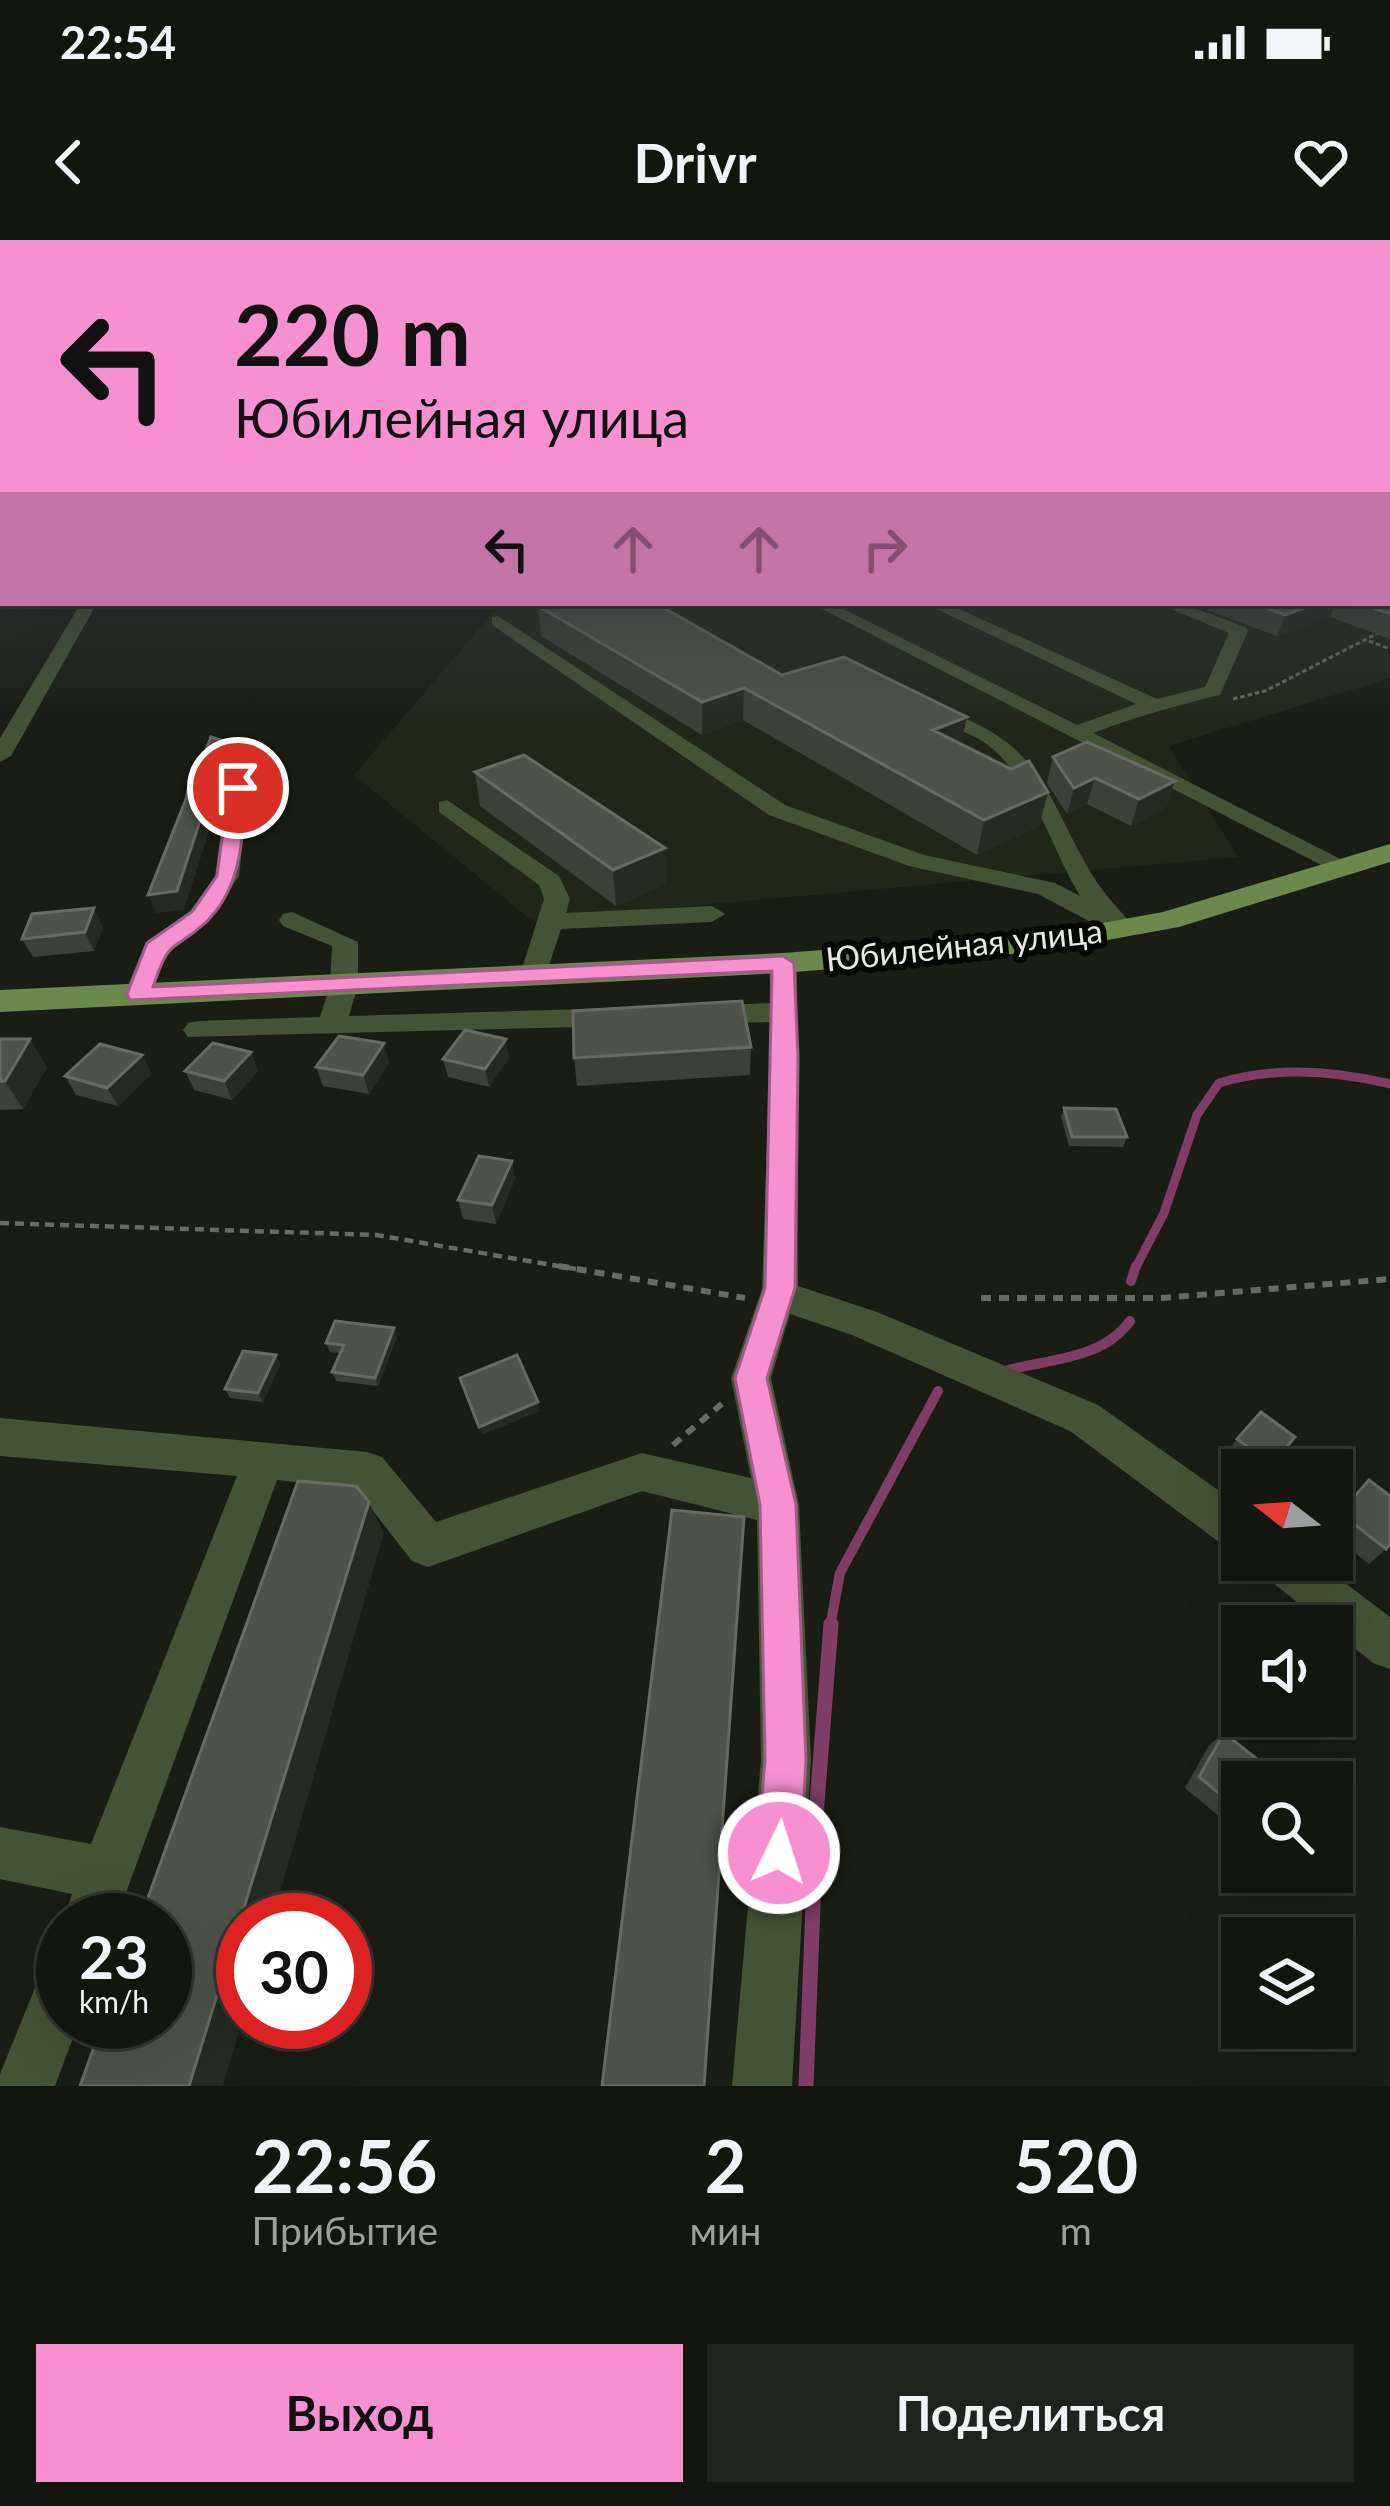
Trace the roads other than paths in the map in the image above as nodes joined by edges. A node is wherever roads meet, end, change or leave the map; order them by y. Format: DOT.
graph roads {
  1 [pos="87,606"];
  2 [pos="824,606"];
  3 [pos="939,606"];
  4 [pos="1173,606"];
  5 [pos="498,621"];
  6 [pos="910,704"];
  7 [pos="1161,708"];
  8 [pos="1077,732"];
  9 [pos="0,756"];
  10 [pos="238,788"];
  11 [pos="447,807"];
  12 [pos="1390,853"];
  13 [pos="1344,868"];
  14 [pos="712,914"];
  15 [pos="292,920"];
  16 [pos="551,922"];
  17 [pos="1124,929"];
  18 [pos="783,963"];
  19 [pos="534,975"];
  20 [pos="344,985"];
  21 [pos="138,994"];
  22 [pos="0,1001"];
  23 [pos="786,1012"];
  24 [pos="332,1026"];
  25 [pos="198,1030"];
  26 [pos="776,1299"];
  27 [pos="0,1437"];
  28 [pos="264,1459"];
  29 [pos="778,1505"];
  30 [pos="1221,1518"];
  31 [pos="1307,1581"];
  32 [pos="1390,1646"];
  33 [pos="0,1853"];
  34 [pos="89,1893"];
  35 [pos="100,1893"];
  36 [pos="39,2049"];
  37 [pos="25,2086"];
  38 [pos="762,2086"];
  1 -- 9 [label="street"];
  2 -- 8 [label="street"];
  3 -- 7 [label="street"];
  4 -- 7 [label="street"];
  5 -- 17 [label="street"];
  6 -- 17 [label="street"];
  7 -- 8 [label="street"];
  8 -- 13 [label="street"];
  10 -- 21 [label="street"];
  11 -- 16 [label="street"];
  12 -- 13 [label="main road, Юбилейная улица"];
  13 -- 17 [label="main road, Юбилейная улица"];
  14 -- 16 [label="street"];
  15 -- 20 [label="street"];
  16 -- 19 [label="street"];
  17 -- 18 [label="main road, Юбилейная улица"];
  18 -- 19 [label="main road, Юбилейная улица"];
  18 -- 23 [label="street"];
  19 -- 20 [label="main road, Юбилейная улица"];
  20 -- 21 [label="main road, Юбилейная улица"];
  20 -- 24 [label="street"];
  21 -- 22 [label="main road, Юбилейная улица"];
  23 -- 24 [label="street"];
  23 -- 26 [label="street"];
  24 -- 25 [label="street"];
  26 -- 29 [label="street"];
  26 -- 30 [label="street"];
  27 -- 28 [label="street"];
  28 -- 29 [label="street"];
  28 -- 35 [label="street"];
  29 -- 38 [label="street"];
  31 -- 32 [label="street"];
  33 -- 34 [label="street"];
  36 -- 37 [label="street"];
}
